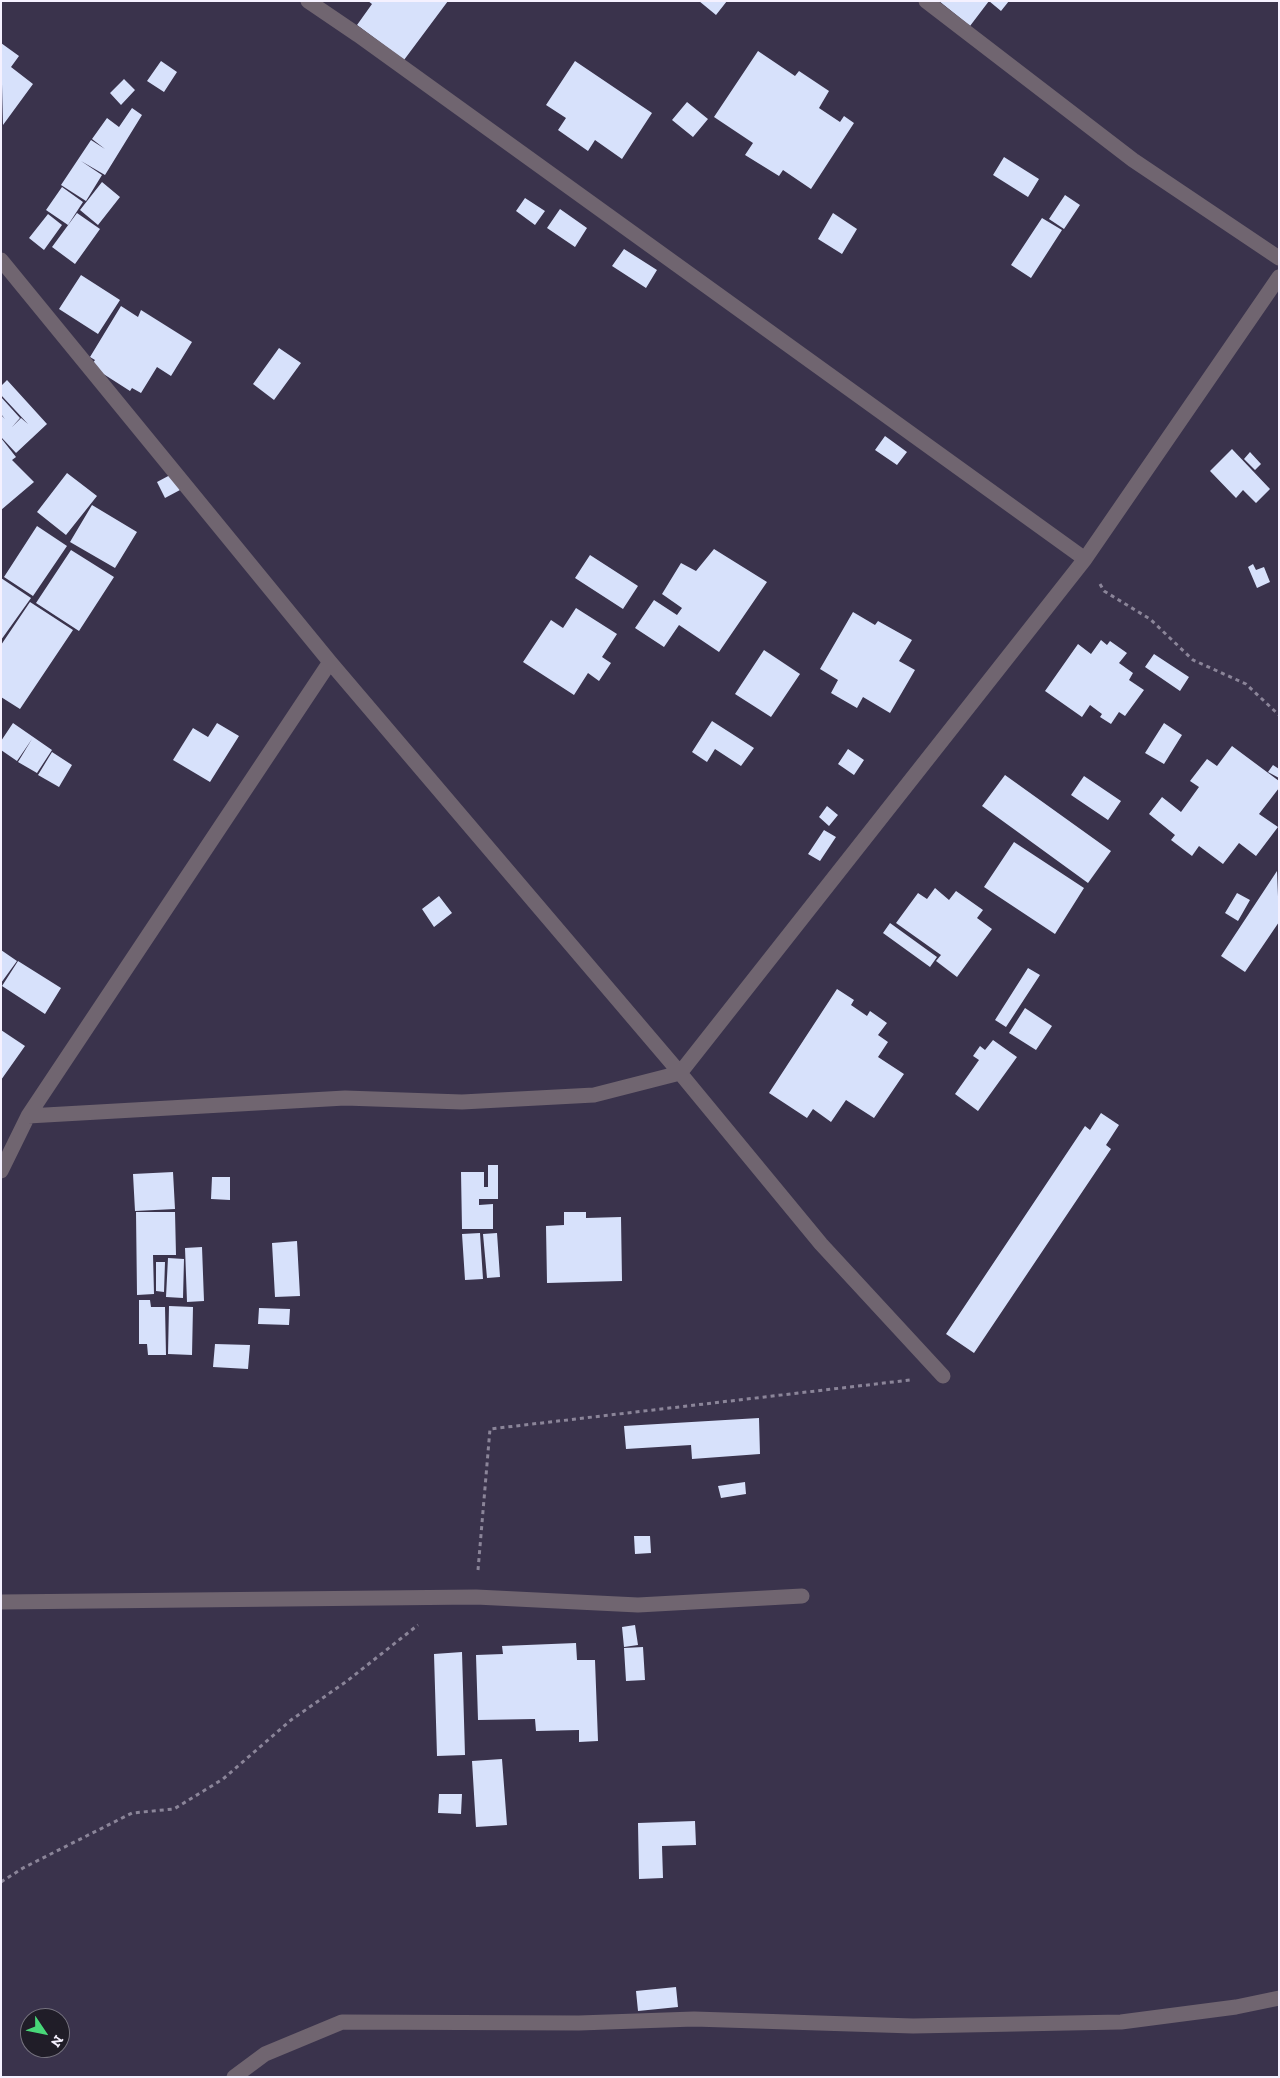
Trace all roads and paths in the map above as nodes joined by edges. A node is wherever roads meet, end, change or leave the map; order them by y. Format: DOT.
graph roads {
  1 [pos="308,1"];
  2 [pos="926,1"];
  3 [pos="1279,258"];
  4 [pos="1,260"];
  5 [pos="1279,277"];
  6 [pos="1084,559"];
  7 [pos="330,662"];
  8 [pos="1279,715"];
  9 [pos="680,1073"];
  10 [pos="28,1116"];
  11 [pos="1,1171"];
  12 [pos="943,1376"];
  13 [pos="802,1596"];
  14 [pos="1,1602"];
  15 [pos="1279,1998"];
  16 [pos="234,2077"];
  1 -- 6 [label="street"];
  2 -- 3 [label="street"];
  4 -- 7 [label="street"];
  5 -- 6 [label="street"];
  6 -- 8 [label="path"];
  6 -- 9 [label="street"];
  7 -- 9 [label="street"];
  7 -- 10 [label="street"];
  9 -- 10 [label="street"];
  9 -- 12 [label="street"];
  10 -- 11 [label="street"];
  13 -- 14 [label="street"];
  15 -- 16 [label="street"];
}
